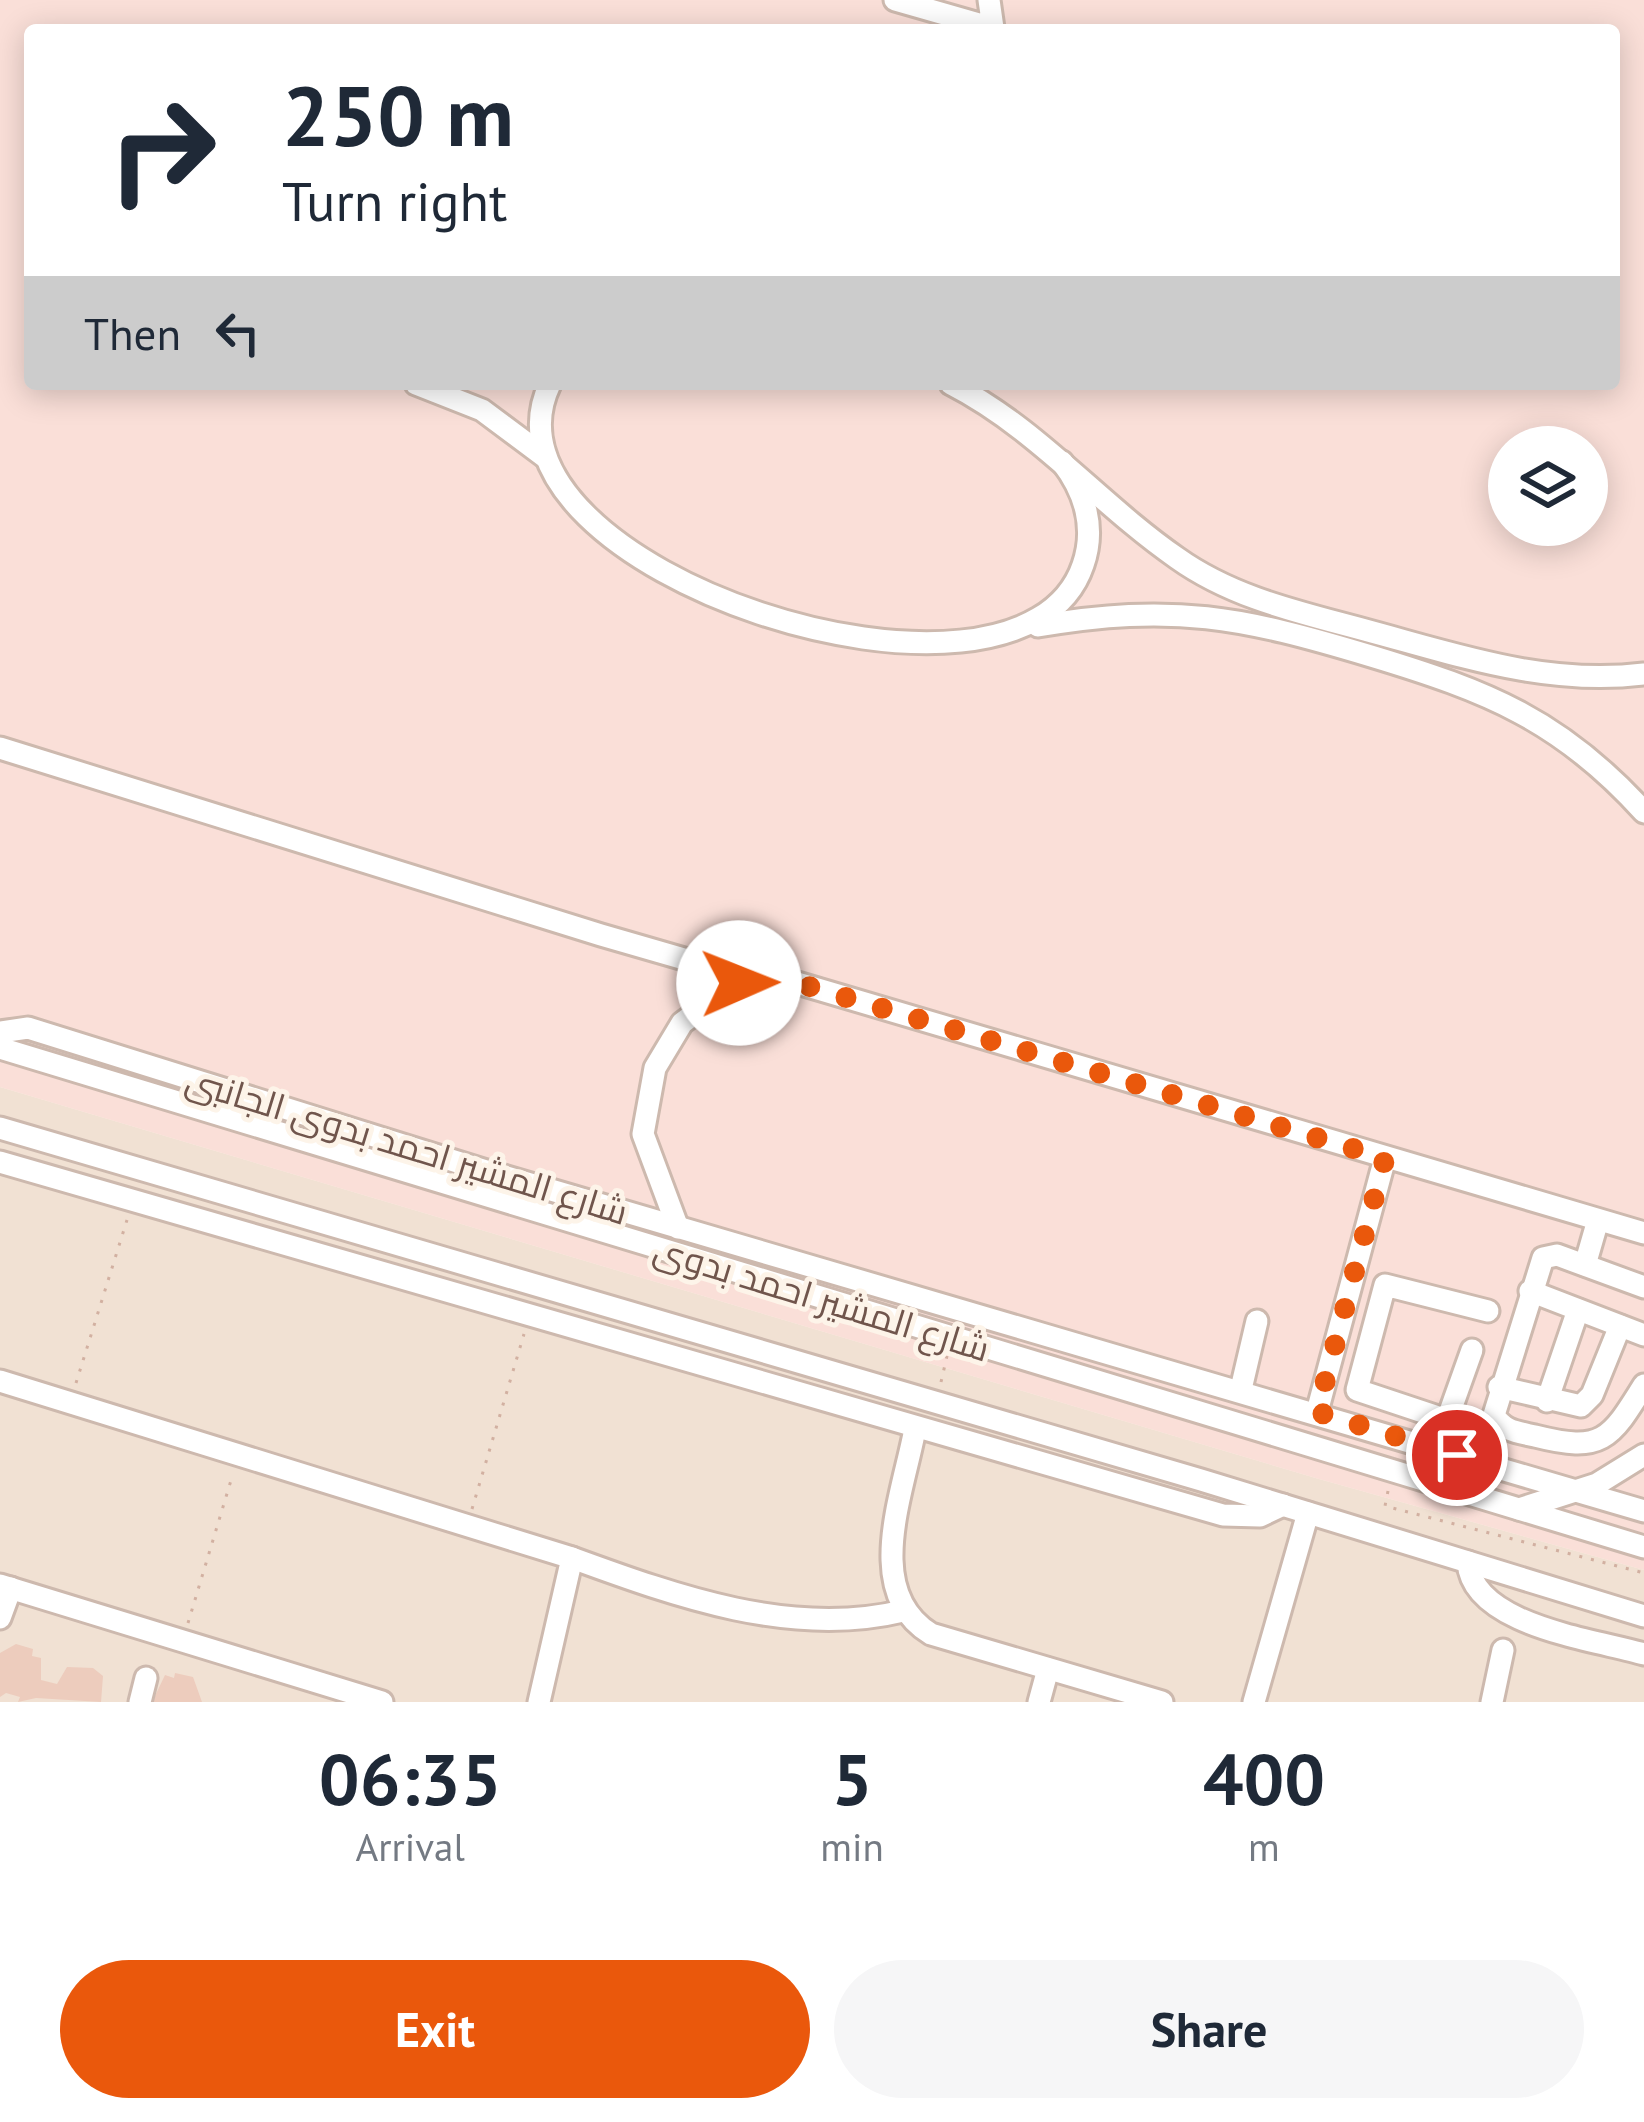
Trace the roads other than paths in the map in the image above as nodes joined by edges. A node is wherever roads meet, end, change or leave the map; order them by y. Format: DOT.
graph roads {
  1 [pos="898,0"];
  2 [pos="979,24"];
  3 [pos="431,390"];
  4 [pos="548,390"];
  5 [pos="961,390"];
  6 [pos="544,457"];
  7 [pos="1062,462"];
  8 [pos="1025,628"];
  9 [pos="1644,674"];
  10 [pos="0,748"];
  11 [pos="1644,812"];
  12 [pos="746,975"];
  13 [pos="0,1032"];
  14 [pos="0,1048"];
  15 [pos="0,1128"];
  16 [pos="1385,1158"];
  17 [pos="0,1162"];
  18 [pos="1598,1220"];
  19 [pos="678,1228"];
  20 [pos="1644,1233"];
  21 [pos="770,1256"];
  22 [pos="1585,1265"];
  23 [pos="762,1281"];
  24 [pos="1644,1287"];
  25 [pos="1530,1291"];
  26 [pos="1578,1310"];
  27 [pos="1488,1311"];
  28 [pos="1257,1321"];
  29 [pos="1620,1326"];
  30 [pos="1644,1335"];
  31 [pos="1472,1350"];
  32 [pos="0,1381"];
  33 [pos="1644,1385"];
  34 [pos="1499,1387"];
  35 [pos="1241,1389"];
  36 [pos="1547,1401"];
  37 [pos="1411,1409"];
  38 [pos="1317,1412"];
  39 [pos="1500,1425"];
  40 [pos="914,1429"];
  41 [pos="1403,1438"];
  42 [pos="1097,1450"];
  43 [pos="1644,1455"];
  44 [pos="1486,1466"];
  45 [pos="1089,1479"];
  46 [pos="1577,1492"];
  47 [pos="1283,1505"];
  48 [pos="1519,1510"];
  49 [pos="1644,1511"];
  50 [pos="1308,1513"];
  51 [pos="1644,1547"];
  52 [pos="572,1558"];
  53 [pos="1468,1562"];
  54 [pos="6,1587"];
  55 [pos="902,1611"];
  56 [pos="1644,1616"];
  57 [pos="0,1618"];
  58 [pos="1503,1650"];
  59 [pos="1644,1654"];
  60 [pos="1048,1669"];
  61 [pos="146,1678"];
  62 [pos="140,1702"];
  63 [pos="382,1702"];
  64 [pos="539,1702"];
  65 [pos="1039,1702"];
  66 [pos="1162,1702"];
  67 [pos="1254,1702"];
  68 [pos="1492,1702"];
  1 -- 2 [label="street"];
  3 -- 6 [label="street"];
  4 -- 6 [label="street"];
  5 -- 7 [label="street"];
  6 -- 8 [label="street"];
  7 -- 8 [label="street"];
  7 -- 9 [label="street"];
  8 -- 11 [label="street"];
  10 -- 12 [label="street"];
  12 -- 16 [label="street"];
  12 -- 19 [label="street"];
  13 -- 19 [label="street, شارع المشير احمد بدوى الجانبى"];
  14 -- 23 [label="street, شارع المشير احمد بدوى"];
  15 -- 42 [label="street, شارع المشير احمد بدوى"];
  16 -- 18 [label="street"];
  16 -- 38 [label="street"];
  17 -- 40 [label="street"];
  18 -- 20 [label="street"];
  18 -- 22 [label="street"];
  19 -- 21 [label="street, شارع المشير احمد بدوى الجانبى"];
  21 -- 23 [label="street"];
  21 -- 35 [label="street, شارع المشير احمد بدوى الجانبى"];
  22 -- 24 [label="street"];
  22 -- 25 [label="street"];
  23 -- 48 [label="street, شارع المشير احمد بدوى"];
  25 -- 26 [label="street"];
  25 -- 34 [label="street"];
  26 -- 29 [label="street"];
  26 -- 36 [label="street"];
  27 -- 37 [label="street"];
  28 -- 35 [label="street"];
  29 -- 30 [label="street"];
  29 -- 36 [label="street"];
  31 -- 37 [label="street"];
  32 -- 52 [label="street"];
  33 -- 39 [label="street"];
  34 -- 36 [label="street"];
  34 -- 39 [label="street"];
  35 -- 38 [label="street, شارع المشير احمد بدوى الجانبى"];
  37 -- 41 [label="street"];
  38 -- 41 [label="street, شارع المشير احمد بدوى الجانبى"];
  39 -- 44 [label="street"];
  40 -- 45 [label="street"];
  40 -- 55 [label="street"];
  41 -- 44 [label="street, شارع المشير احمد بدوى الجانبى"];
  42 -- 45 [label="street"];
  42 -- 47 [label="street, شارع المشير احمد بدوى"];
  43 -- 46 [label="street"];
  44 -- 46 [label="street, شارع المشير احمد بدوى الجانبى"];
  45 -- 47 [label="street"];
  46 -- 48 [label="street"];
  46 -- 49 [label="street, شارع المشير احمد بدوى الجانبى"];
  47 -- 50 [label="street, شارع المشير احمد بدوى"];
  48 -- 51 [label="street, شارع المشير احمد بدوى"];
  50 -- 53 [label="street, شارع المشير احمد بدوى"];
  50 -- 67 [label="street"];
  52 -- 55 [label="street"];
  52 -- 64 [label="street"];
  53 -- 56 [label="street, شارع المشير احمد بدوى"];
  53 -- 59 [label="street"];
  54 -- 57 [label="street"];
  54 -- 63 [label="street"];
  55 -- 60 [label="street"];
  58 -- 68 [label="street"];
  60 -- 65 [label="street"];
  60 -- 66 [label="street"];
  61 -- 62 [label="street"];
}
